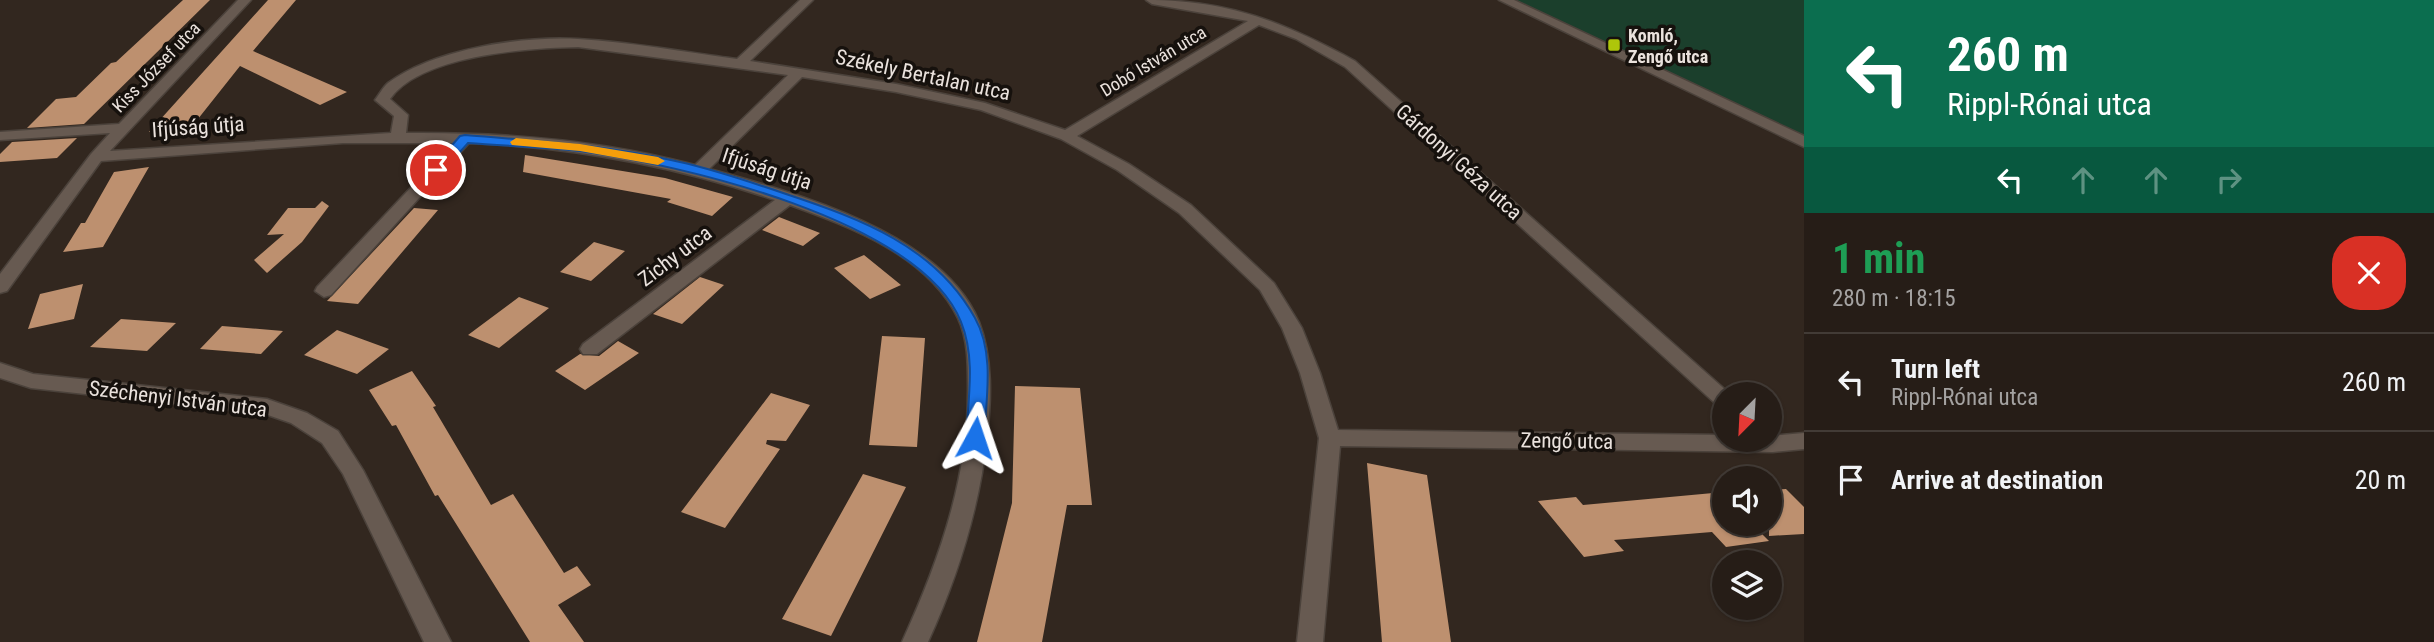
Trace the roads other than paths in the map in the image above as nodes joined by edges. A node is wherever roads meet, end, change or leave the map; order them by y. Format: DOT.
graph roads {
  1 [pos="245,0"];
  2 [pos="807,0"];
  3 [pos="1152,0"];
  4 [pos="1505,0"];
  5 [pos="1259,20"];
  6 [pos="740,63"];
  7 [pos="799,72"];
  8 [pos="121,128"];
  9 [pos="0,136"];
  10 [pos="1066,136"];
  11 [pos="398,138"];
  12 [pos="465,139"];
  13 [pos="1804,142"];
  14 [pos="96,157"];
  15 [pos="698,171"];
  16 [pos="788,198"];
  17 [pos="0,287"];
  18 [pos="324,291"];
  19 [pos="590,349"];
  20 [pos="0,369"];
  21 [pos="1712,389"];
  22 [pos="1330,438"];
  23 [pos="1712,441"];
  24 [pos="1804,441"];
  25 [pos="1782,442"];
  26 [pos="439,642"];
  27 [pos="915,642"];
  28 [pos="1310,642"];
  1 -- 8 [label="street, Kiss József utca"];
  2 -- 6 [label="street"];
  3 -- 5 [label="street, Gárdonyi Géza utca"];
  4 -- 13 [label="street"];
  5 -- 10 [label="street, Dobó István utca"];
  5 -- 21 [label="street, Gárdonyi Géza utca"];
  6 -- 7 [label="street, Székely Bertalan utca"];
  6 -- 11 [label="street, Székely Bertalan utca"];
  7 -- 10 [label="street, Székely Bertalan utca"];
  7 -- 15 [label="street"];
  8 -- 9 [label="street"];
  8 -- 14 [label="street, Kiss József utca"];
  10 -- 22 [label="street, Székely Bertalan utca"];
  11 -- 12 [label="street, Ifjúság útja"];
  11 -- 14 [label="street, Ifjúság útja"];
  12 -- 15 [label="street, Ifjúság útja"];
  12 -- 18 [label="street"];
  14 -- 17 [label="street"];
  15 -- 16 [label="street, Ifjúság útja"];
  16 -- 19 [label="street, Zichy utca"];
  16 -- 27 [label="street, Ifjúság útja"];
  20 -- 26 [label="street, Széchenyi István utca"];
  22 -- 23 [label="street, Zengő utca"];
  22 -- 28 [label="street, Székely Bertalan utca"];
  24 -- 25 [label="street, Zengő utca"];
}
